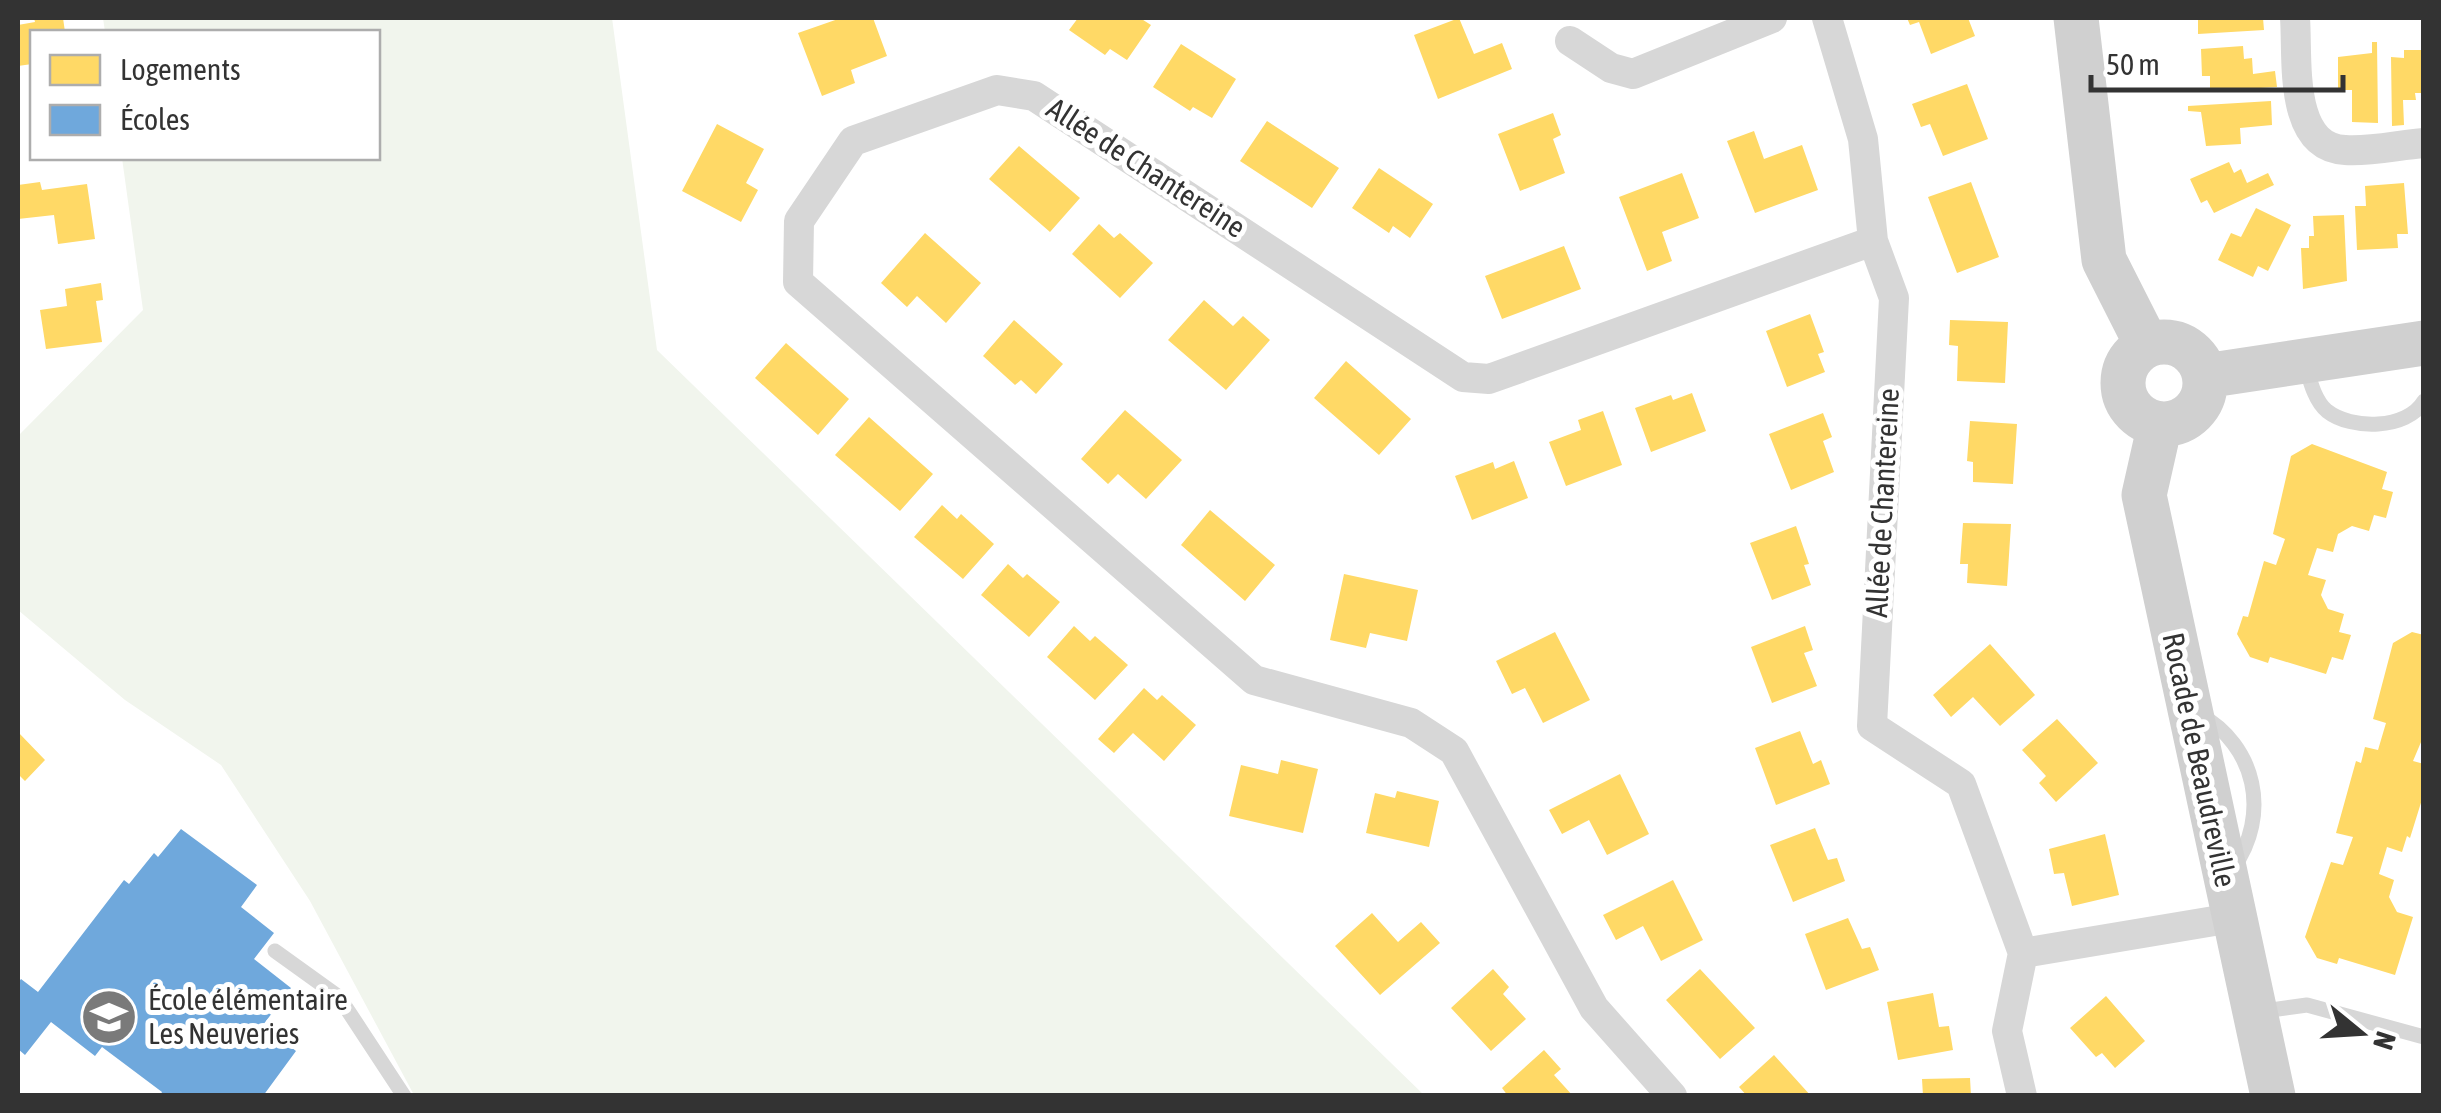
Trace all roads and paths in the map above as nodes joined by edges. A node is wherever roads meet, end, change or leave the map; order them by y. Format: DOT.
graph roads {
  1 [pos="1772,18"];
  2 [pos="1828,18"];
  3 [pos="2076,18"];
  4 [pos="2294,18"];
  5 [pos="1570,41"];
  6 [pos="2424,143"];
  7 [pos="1873,241"];
  8 [pos="2424,344"];
  9 [pos="2147,345"];
  10 [pos="2304,363"];
  11 [pos="2205,376"];
  12 [pos="2424,401"];
  13 [pos="2160,424"];
  14 [pos="2229,899"];
  15 [pos="276,952"];
  16 [pos="2023,953"];
  17 [pos="2254,1013"];
  18 [pos="2424,1037"];
  19 [pos="404,1096"];
  20 [pos="1672,1096"];
  21 [pos="2022,1096"];
  22 [pos="2274,1096"];
  1 -- 5 [label="street"];
  2 -- 7 [label="street"];
  3 -- 9 [label="street"];
  4 -- 6 [label="street"];
  7 -- 16 [label="street, Allée de Chantereine"];
  7 -- 20 [label="street, Allée de Chantereine"];
  8 -- 10 [label="street"];
  9 -- 11 [label="street"];
  9 -- 13 [label="street"];
  10 -- 11 [label="street"];
  10 -- 12 [label="lane"];
  11 -- 13 [label="street"];
  13 -- 14 [label="street, Rocade de Beaudreville"];
  14 -- 16 [label="street"];
  14 -- 17 [label="street, Rocade de Beaudreville"];
  15 -- 19 [label="lane"];
  16 -- 21 [label="street"];
  17 -- 18 [label="lane"];
  17 -- 22 [label="street, Rocade de Beaudreville"];
}
